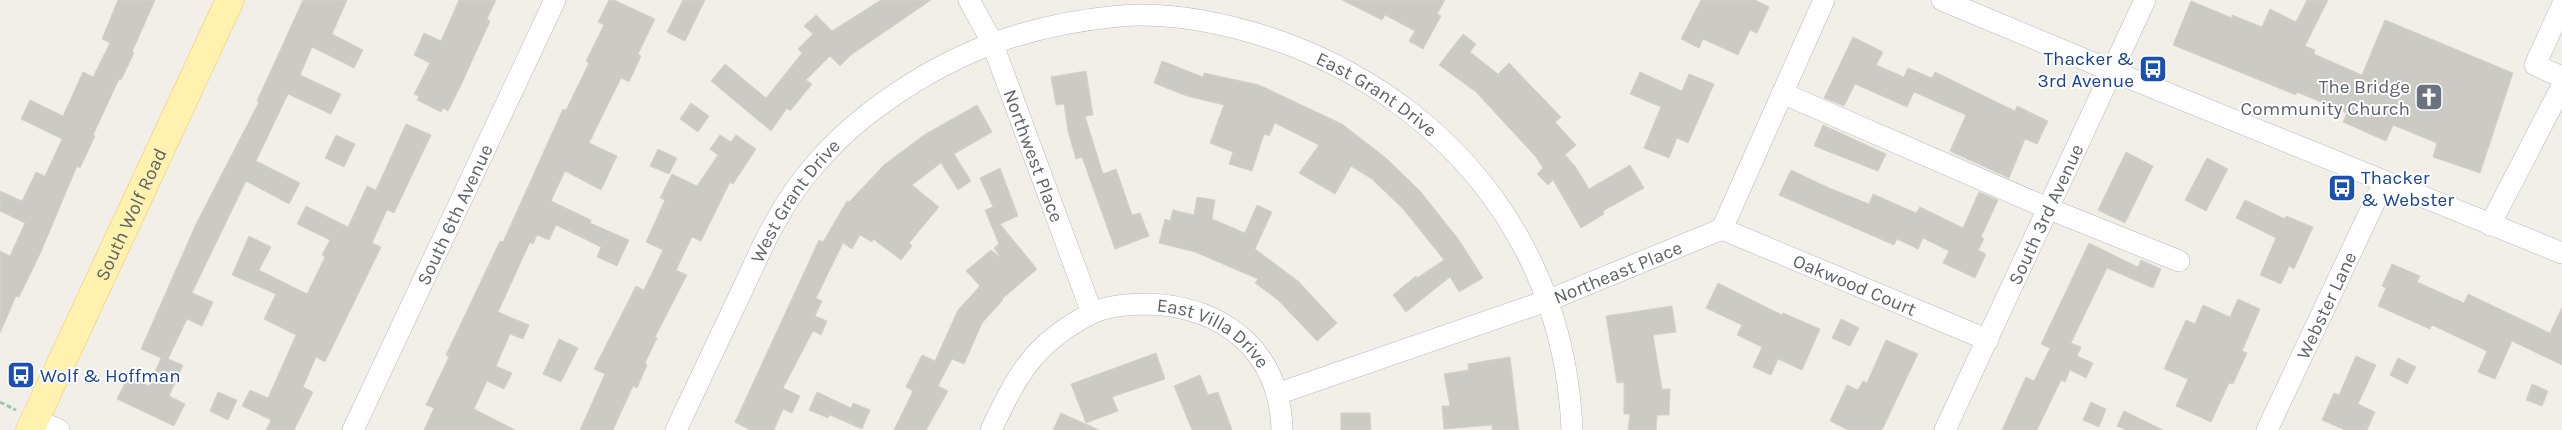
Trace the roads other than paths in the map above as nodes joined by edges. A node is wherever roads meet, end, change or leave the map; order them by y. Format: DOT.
graph roads {
  1 [pos="230,0"];
  2 [pos="555,0"];
  3 [pos="970,0"];
  4 [pos="1824,0"];
  5 [pos="1942,0"];
  6 [pos="2145,0"];
  7 [pos="2562,6"];
  8 [pos="992,42"];
  9 [pos="2112,71"];
  10 [pos="2562,77"];
  11 [pos="2562,86"];
  12 [pos="1782,93"];
  13 [pos="2384,182"];
  14 [pos="2047,208"];
  15 [pos="2490,225"];
  16 [pos="1722,229"];
  17 [pos="2562,254"];
  18 [pos="2179,261"];
  19 [pos="1549,300"];
  20 [pos="1092,313"];
  21 [pos="1988,340"];
  22 [pos="1277,394"];
  23 [pos="32,424"];
  24 [pos="59,430"];
  25 [pos="353,430"];
  26 [pos="676,430"];
  27 [pos="991,430"];
  28 [pos="1282,430"];
  29 [pos="1572,430"];
  30 [pos="1945,430"];
  31 [pos="2267,430"];
  1 -- 23 [label="main road, South Wolf Road"];
  2 -- 25 [label="street, South 6th Avenue"];
  3 -- 8 [label="street, Northwest Place"];
  4 -- 12 [label="street"];
  5 -- 9 [label="street"];
  6 -- 9 [label="street, South 3rd Avenue"];
  7 -- 10 [label="street"];
  8 -- 19 [label="street, East Grant Drive"];
  8 -- 20 [label="street, Northwest Place"];
  8 -- 26 [label="street, West Grant Drive"];
  9 -- 13 [label="street"];
  9 -- 14 [label="street, South 3rd Avenue"];
  11 -- 15 [label="street"];
  12 -- 14 [label="street"];
  12 -- 16 [label="street"];
  13 -- 15 [label="street"];
  13 -- 31 [label="street, Webster Lane"];
  14 -- 18 [label="street"];
  14 -- 21 [label="street, South 3rd Avenue"];
  15 -- 17 [label="street"];
  16 -- 19 [label="street, Northeast Place"];
  16 -- 21 [label="street, Oakwood Court"];
  19 -- 22 [label="street, Northeast Place"];
  19 -- 29 [label="street, East Grant Drive"];
  20 -- 22 [label="street, East Villa Drive"];
  20 -- 27 [label="street, East Villa Drive"];
  21 -- 30 [label="street, South 3rd Avenue"];
  22 -- 28 [label="street, East Villa Drive"];
  23 -- 24 [label="street"];
}
